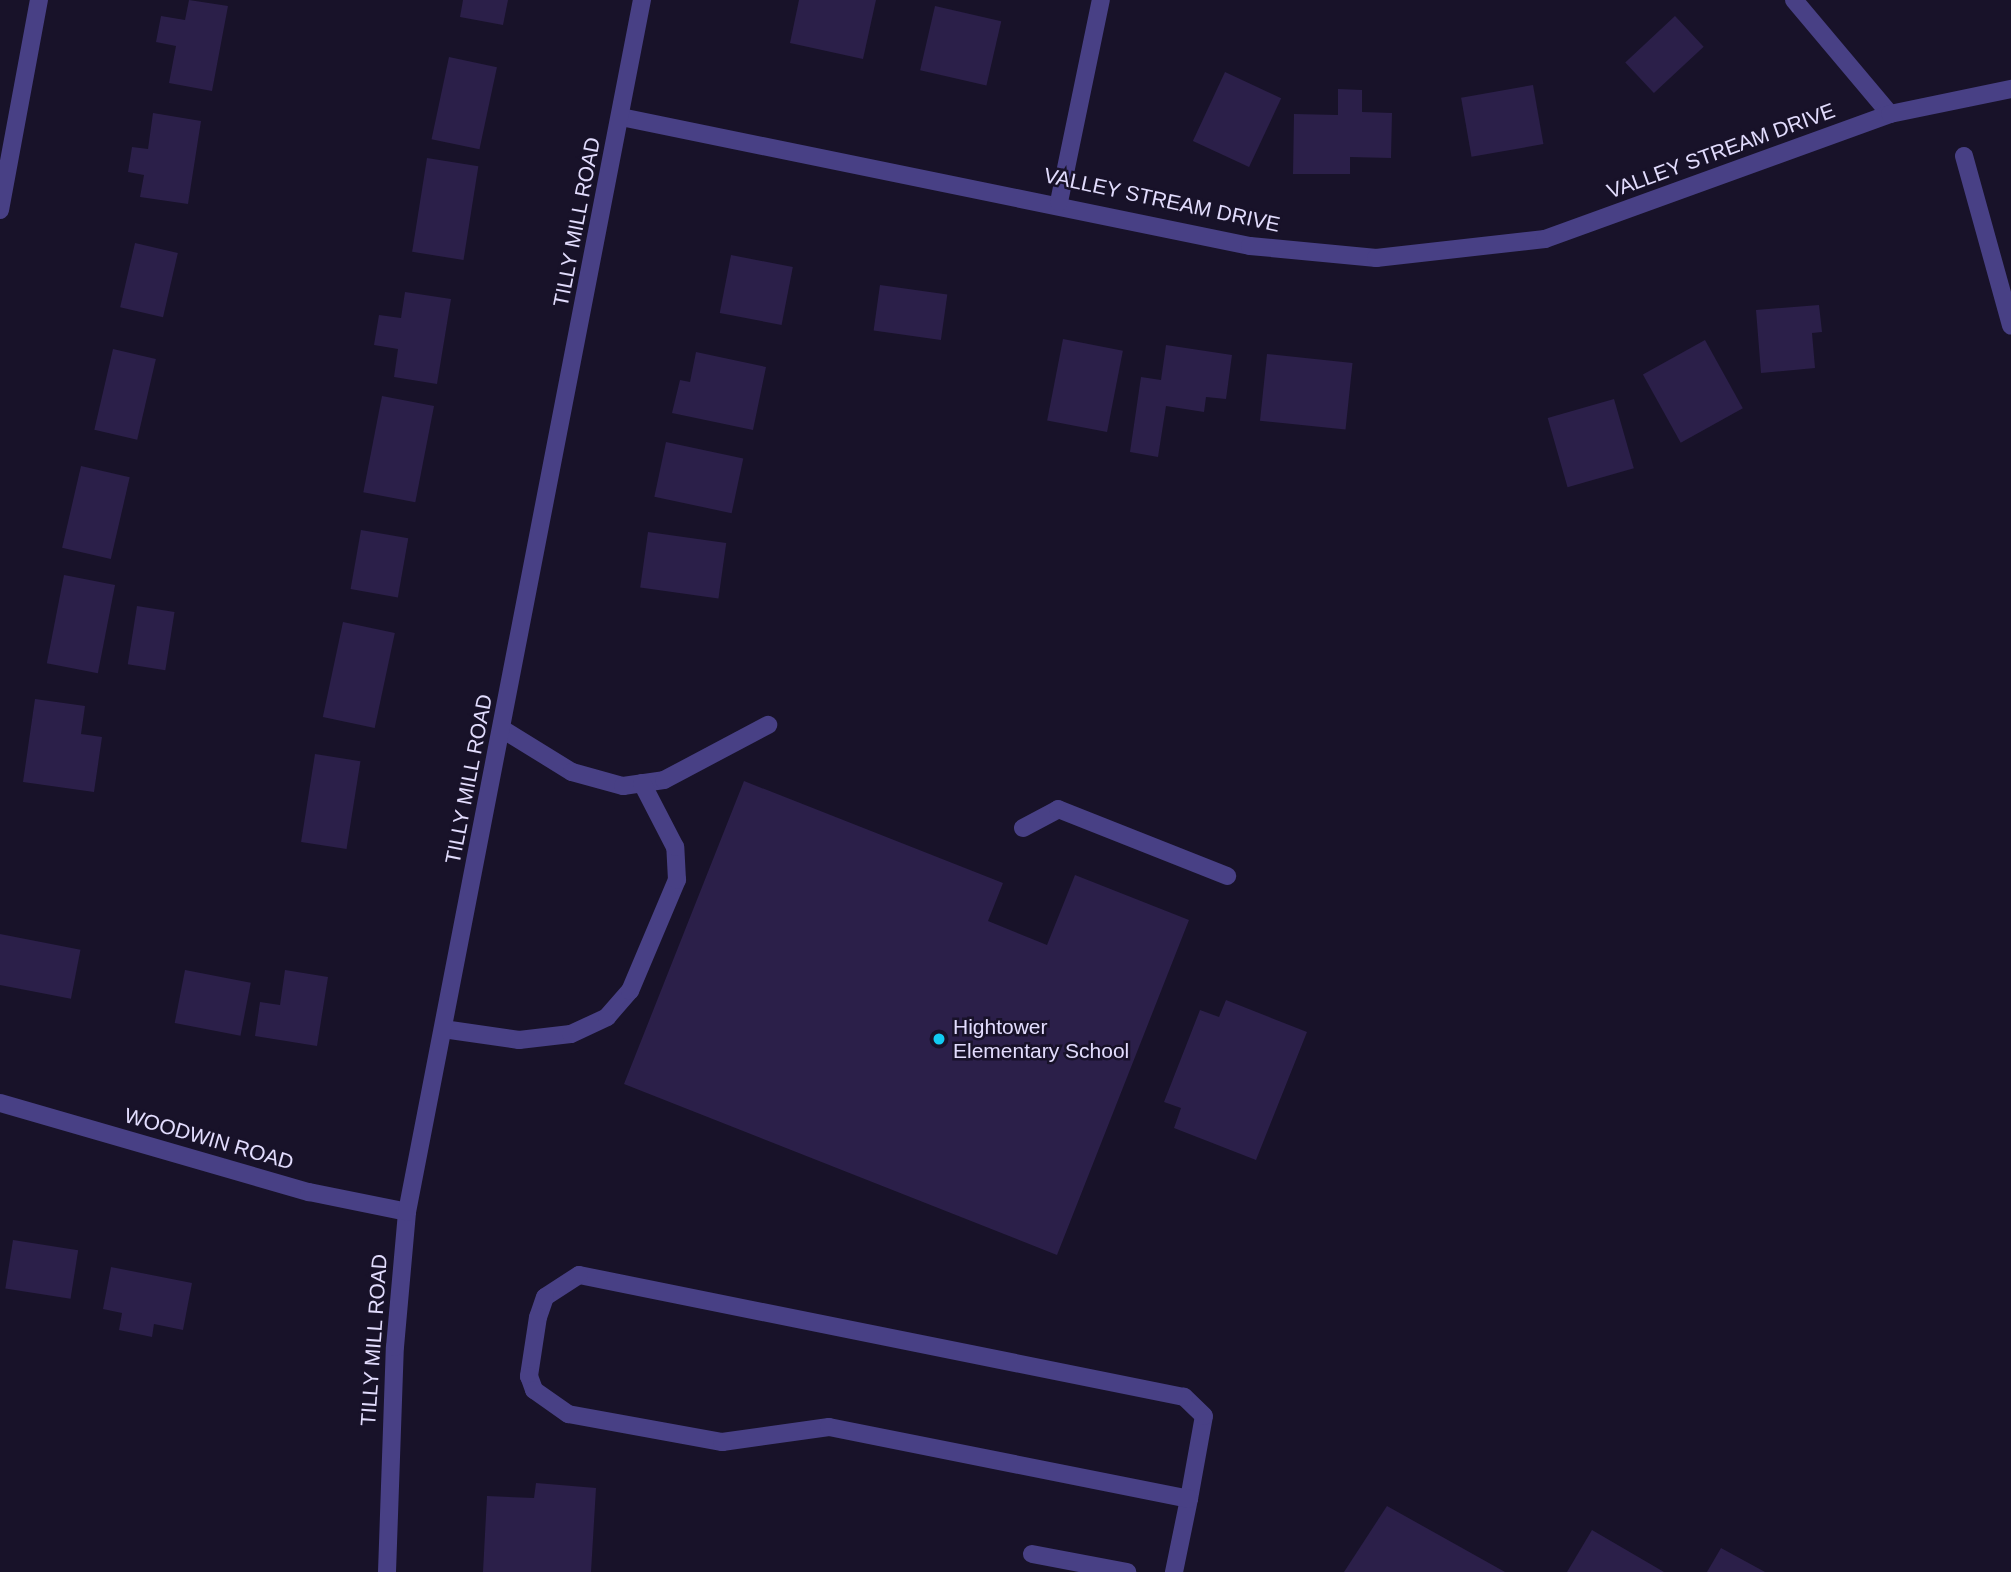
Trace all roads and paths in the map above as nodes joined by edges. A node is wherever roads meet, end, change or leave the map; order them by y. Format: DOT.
graph roads {
  1 [pos="39,0"];
  2 [pos="642,0"];
  3 [pos="1101,0"];
  4 [pos="1794,0"];
  5 [pos="2011,89"];
  6 [pos="1890,114"];
  7 [pos="621,117"];
  8 [pos="1964,156"];
  9 [pos="1059,202"];
  10 [pos="0,210"];
  11 [pos="2011,326"];
  12 [pos="768,725"];
  13 [pos="502,729"];
  14 [pos="642,783"];
  15 [pos="1023,828"];
  16 [pos="1227,876"];
  17 [pos="443,1029"];
  18 [pos="0,1103"];
  19 [pos="407,1212"];
  20 [pos="1189,1499"];
  21 [pos="1032,1554"];
  22 [pos="387,1572"];
  23 [pos="1127,1572"];
  24 [pos="1174,1572"];
  1 -- 10 [label="street"];
  2 -- 7 [label="street, TILLY MILL ROAD"];
  3 -- 9 [label="street"];
  4 -- 6 [label="street"];
  5 -- 6 [label="street, VALLEY STREAM DRIVE"];
  6 -- 9 [label="street, VALLEY STREAM DRIVE"];
  7 -- 9 [label="street, VALLEY STREAM DRIVE"];
  7 -- 13 [label="street, TILLY MILL ROAD"];
  8 -- 11 [label="street"];
  12 -- 14 [label="street"];
  13 -- 14 [label="street"];
  13 -- 17 [label="street, TILLY MILL ROAD"];
  14 -- 17 [label="street"];
  15 -- 16 [label="street"];
  17 -- 19 [label="street, TILLY MILL ROAD"];
  18 -- 19 [label="street, WOODWIN ROAD"];
  19 -- 22 [label="street, TILLY MILL ROAD"];
  20 -- 20 [label="street"];
  20 -- 24 [label="street"];
  21 -- 23 [label="street"];
}
